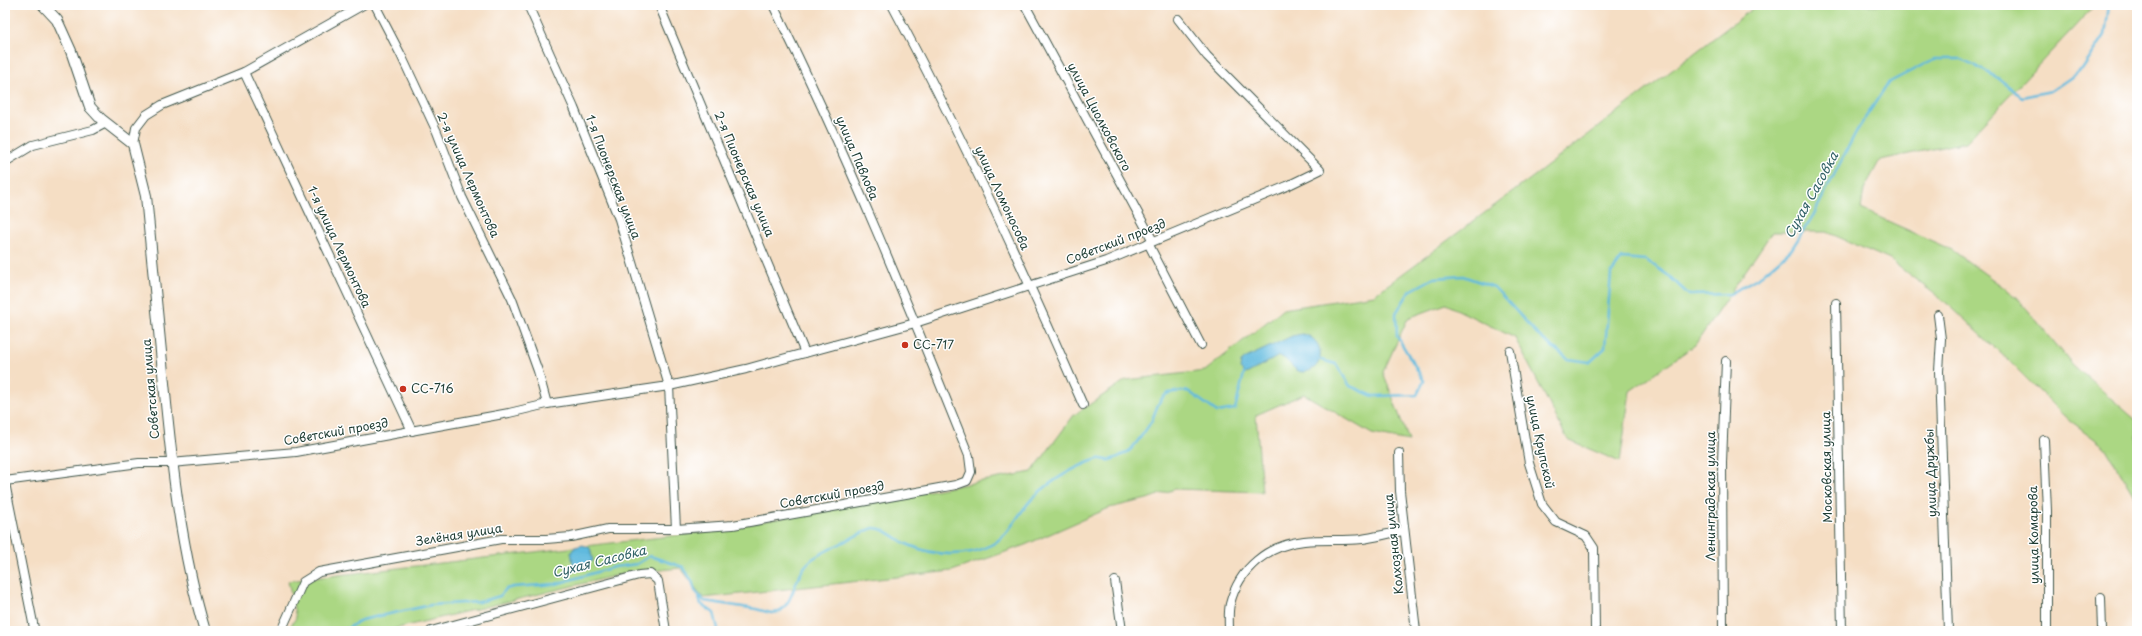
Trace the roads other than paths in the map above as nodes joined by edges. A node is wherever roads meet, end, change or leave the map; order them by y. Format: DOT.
graph roads {
  1 [pos="43,5"];
  2 [pos="363,5"];
  3 [pos="375,5"];
  4 [pos="528,5"];
  5 [pos="659,5"];
  6 [pos="773,5"];
  7 [pos="892,5"];
  8 [pos="1025,5"];
  9 [pos="1178,20"];
  10 [pos="244,72"];
  11 [pos="106,122"];
  12 [pos="133,144"];
  13 [pos="5,162"];
  14 [pos="1150,242"];
  15 [pos="1031,285"];
  16 [pos="1836,303"];
  17 [pos="1938,315"];
  18 [pos="915,323"];
  19 [pos="1201,345"];
  20 [pos="1510,351"];
  21 [pos="806,353"];
  22 [pos="1726,360"];
  23 [pos="668,386"];
  24 [pos="547,404"];
  25 [pos="1083,406"];
  26 [pos="412,431"];
  27 [pos="2044,440"];
  28 [pos="1399,453"];
  29 [pos="171,463"];
  30 [pos="5,482"];
  31 [pos="676,529"];
  32 [pos="1404,531"];
  33 [pos="1115,581"];
  34 [pos="2101,598"];
  35 [pos="34,628"];
  36 [pos="205,631"];
  37 [pos="281,631"];
  38 [pos="431,631"];
  39 [pos="666,631"];
  40 [pos="1122,631"];
  41 [pos="1229,631"];
  42 [pos="1416,631"];
  43 [pos="1595,631"];
  44 [pos="1723,631"];
  45 [pos="1842,631"];
  46 [pos="1948,631"];
  47 [pos="2047,631"];
  48 [pos="2102,631"];
  1 -- 11 [label="street"];
  2 -- 10 [label="street, Советская улица"];
  3 -- 24 [label="street, 2-я улица Лермонтова"];
  4 -- 23 [label="street, 1-я Пионерская улица"];
  5 -- 21 [label="street, 2-я Пионерская улица"];
  6 -- 18 [label="street, улица Павлова"];
  7 -- 15 [label="street, улица Ломоносова"];
  8 -- 14 [label="street, улица Циолковского"];
  9 -- 14 [label="street, Советский проезд"];
  10 -- 12 [label="street, Советская улица"];
  10 -- 26 [label="street, 1-я улица Лермонтова"];
  11 -- 12 [label="street"];
  11 -- 13 [label="street"];
  12 -- 29 [label="street, Советская улица"];
  14 -- 15 [label="street, Советский проезд"];
  14 -- 19 [label="street, улица Циолковского"];
  15 -- 18 [label="street, Советский проезд"];
  15 -- 25 [label="street, улица Ломоносова"];
  16 -- 45 [label="street, Московская улица"];
  17 -- 46 [label="street, улица Дружбы"];
  18 -- 21 [label="street, Советский проезд"];
  18 -- 31 [label="street, Советский проезд"];
  20 -- 43 [label="street, улица Крупской"];
  21 -- 23 [label="street, Советский проезд"];
  22 -- 44 [label="street, Ленинградская улица"];
  23 -- 24 [label="street, Советский проезд"];
  23 -- 31 [label="street"];
  24 -- 26 [label="street, Советский проезд"];
  26 -- 29 [label="street, Советский проезд"];
  27 -- 47 [label="street, улица Комарова"];
  28 -- 32 [label="street, Колхозная улица"];
  29 -- 30 [label="street, Советский проезд"];
  29 -- 36 [label="street, Советская улица"];
  30 -- 35 [label="street"];
  31 -- 37 [label="street, Зелёная улица"];
  32 -- 41 [label="street"];
  32 -- 42 [label="street, Колхозная улица"];
  33 -- 40 [label="street"];
  34 -- 48 [label="street"];
  38 -- 39 [label="street"];
}
